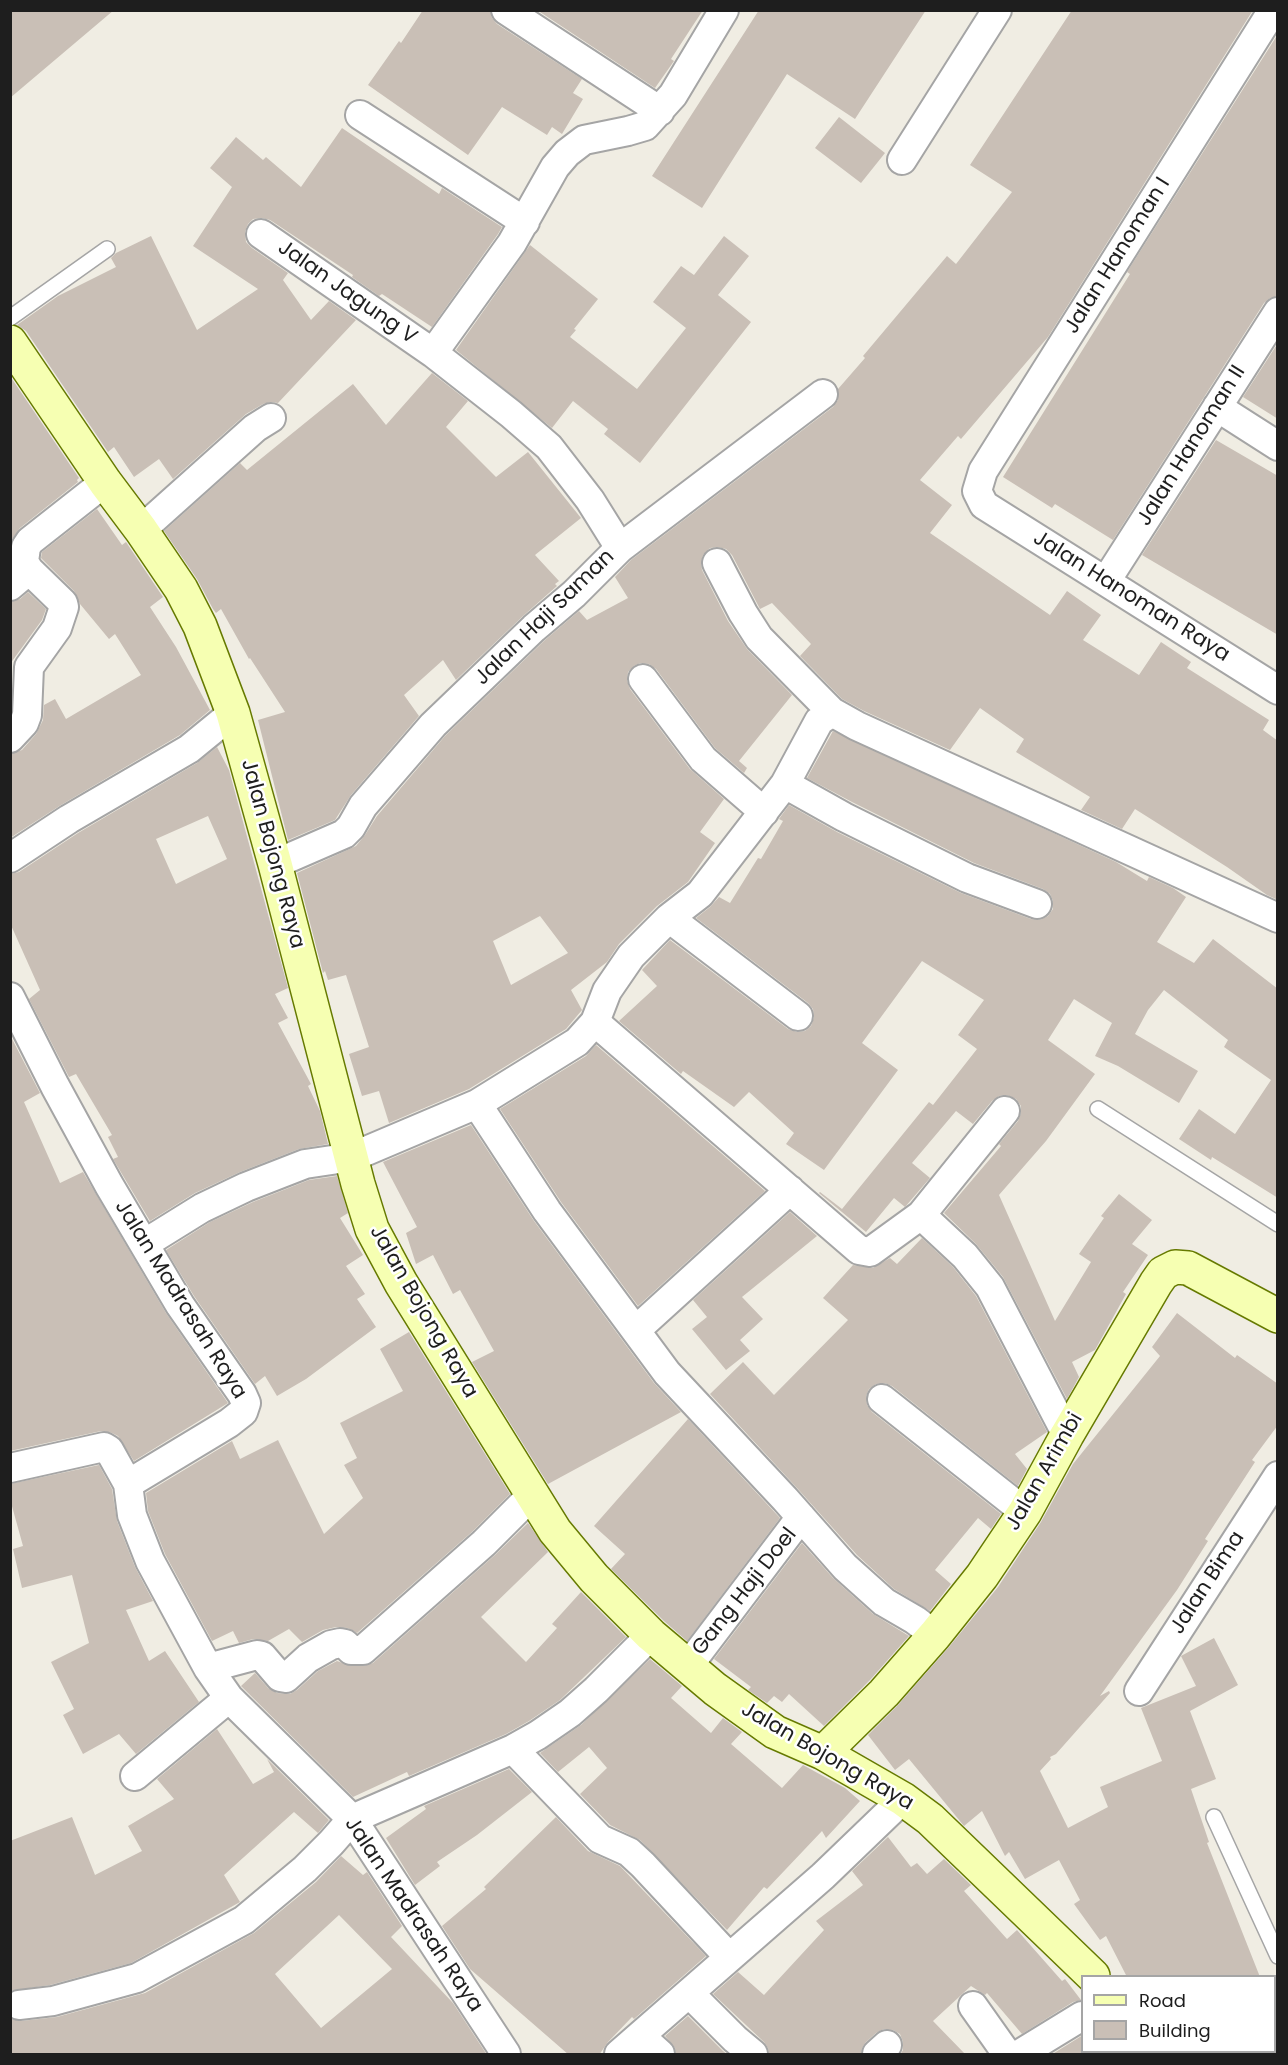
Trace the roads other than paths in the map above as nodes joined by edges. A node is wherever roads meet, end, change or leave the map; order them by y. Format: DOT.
graph roads {
  1 [pos="506,10"];
  2 [pos="724,10"];
  3 [pos="997,10"];
  4 [pos="1273,10"];
  5 [pos="660,111"];
  6 [pos="360,115"];
  7 [pos="902,160"];
  8 [pos="525,222"];
  9 [pos="261,234"];
  10 [pos="107,249"];
  11 [pos="1278,312"];
  12 [pos="10,318"];
  13 [pos="433,352"];
  14 [pos="14,356"];
  15 [pos="824,394"];
  16 [pos="1217,407"];
  17 [pos="271,418"];
  18 [pos="1278,446"];
  19 [pos="105,482"];
  20 [pos="984,505"];
  21 [pos="141,530"];
  22 [pos="620,548"];
  23 [pos="717,562"];
  24 [pos="20,578"];
  25 [pos="1106,581"];
  26 [pos="643,679"];
  27 [pos="1278,690"];
  28 [pos="832,712"];
  29 [pos="233,714"];
  30 [pos="10,738"];
  31 [pos="785,784"];
  32 [pos="764,812"];
  33 [pos="10,858"];
  34 [pos="275,864"];
  35 [pos="1037,904"];
  36 [pos="669,918"];
  37 [pos="1278,918"];
  38 [pos="10,997"];
  39 [pos="798,1016"];
  40 [pos="595,1022"];
  41 [pos="477,1104"];
  42 [pos="1098,1109"];
  43 [pos="1005,1111"];
  44 [pos="352,1157"];
  45 [pos="790,1190"];
  46 [pos="921,1215"];
  47 [pos="1278,1224"];
  48 [pos="144,1244"];
  49 [pos="1278,1316"];
  50 [pos="636,1330"];
  51 [pos="882,1400"];
  52 [pos="1067,1435"];
  53 [pos="10,1468"];
  54 [pos="1278,1476"];
  55 [pos="128,1484"];
  56 [pos="532,1495"];
  57 [pos="1025,1512"];
  58 [pos="801,1517"];
  59 [pos="651,1635"];
  60 [pos="935,1635"];
  61 [pos="688,1666"];
  62 [pos="208,1668"];
  63 [pos="1139,1691"];
  64 [pos="230,1698"];
  65 [pos="513,1749"];
  66 [pos="823,1753"];
  67 [pos="135,1776"];
  68 [pos="903,1799"];
  69 [pos="1214,1817"];
  70 [pos="352,1819"];
  71 [pos="1278,1956"];
  72 [pos="729,1957"];
  73 [pos="1091,1975"];
  74 [pos="689,1993"];
  75 [pos="19,2006"];
  76 [pos="973,2006"];
  77 [pos="1081,2017"];
  78 [pos="650,2045"];
  79 [pos="506,2055"];
  80 [pos="619,2055"];
  81 [pos="753,2055"];
  82 [pos="1007,2055"];
  83 [pos="1020,2055"];
  1 -- 5 [label="street"];
  2 -- 5 [label="street"];
  3 -- 7 [label="street"];
  4 -- 20 [label="street, Jalan Hanoman I"];
  5 -- 8 [label="street"];
  6 -- 8 [label="street"];
  8 -- 13 [label="street"];
  9 -- 13 [label="street, Jalan Jagung V"];
  10 -- 12 [label="lane"];
  11 -- 16 [label="street, Jalan Hanoman II"];
  13 -- 22 [label="street, Jalan Haji Saman"];
  14 -- 19 [label="street, Jalan Bojong Raya"];
  15 -- 22 [label="street"];
  16 -- 18 [label="street"];
  16 -- 25 [label="street, Jalan Hanoman II"];
  17 -- 21 [label="street"];
  19 -- 21 [label="street, Jalan Bojong Raya"];
  19 -- 24 [label="street"];
  20 -- 25 [label="street, Jalan Hanoman Raya"];
  21 -- 29 [label="street, Jalan Bojong Raya"];
  22 -- 34 [label="street, Jalan Haji Saman"];
  23 -- 28 [label="street"];
  24 -- 30 [label="street"];
  25 -- 27 [label="street, Jalan Hanoman Raya"];
  26 -- 32 [label="street"];
  28 -- 31 [label="street"];
  28 -- 37 [label="street"];
  29 -- 33 [label="street"];
  29 -- 34 [label="street, Jalan Bojong Raya"];
  31 -- 32 [label="street"];
  31 -- 35 [label="street"];
  32 -- 36 [label="street"];
  34 -- 44 [label="street, Jalan Bojong Raya"];
  36 -- 39 [label="street"];
  36 -- 40 [label="street"];
  38 -- 48 [label="street, Jalan Madrasah Raya"];
  40 -- 41 [label="street"];
  40 -- 45 [label="street"];
  41 -- 44 [label="street"];
  41 -- 50 [label="street"];
  42 -- 47 [label="lane"];
  43 -- 46 [label="street"];
  44 -- 48 [label="street"];
  44 -- 56 [label="street, Jalan Bojong Raya"];
  45 -- 46 [label="street"];
  45 -- 50 [label="street"];
  46 -- 52 [label="street"];
  48 -- 55 [label="street, Jalan Madrasah Raya"];
  49 -- 52 [label="street, Jalan Arimbi"];
  50 -- 58 [label="street"];
  51 -- 57 [label="street"];
  52 -- 57 [label="street, Jalan Arimbi"];
  53 -- 55 [label="street"];
  54 -- 63 [label="street, Jalan Bima"];
  55 -- 62 [label="street, Jalan Madrasah Raya"];
  56 -- 59 [label="street, Jalan Bojong Raya"];
  56 -- 62 [label="street"];
  57 -- 60 [label="street, Jalan Arimbi"];
  58 -- 60 [label="street"];
  58 -- 61 [label="street, Gang Haji Doel"];
  59 -- 61 [label="street, Jalan Bojong Raya"];
  59 -- 65 [label="street"];
  60 -- 66 [label="street, Jalan Arimbi"];
  61 -- 66 [label="street, Jalan Bojong Raya"];
  62 -- 64 [label="street, Jalan Madrasah Raya"];
  64 -- 67 [label="street"];
  64 -- 70 [label="street, Jalan Madrasah Raya"];
  65 -- 70 [label="street"];
  65 -- 72 [label="street"];
  66 -- 68 [label="street, Jalan Bojong Raya"];
  68 -- 72 [label="street"];
  68 -- 73 [label="street, Jalan Bojong Raya"];
  69 -- 71 [label="lane"];
  70 -- 75 [label="street"];
  70 -- 79 [label="street, Jalan Madrasah Raya"];
  72 -- 74 [label="street"];
  74 -- 78 [label="street"];
  74 -- 81 [label="street"];
  76 -- 82 [label="street"];
  77 -- 83 [label="street"];
  78 -- 80 [label="street"];
}
